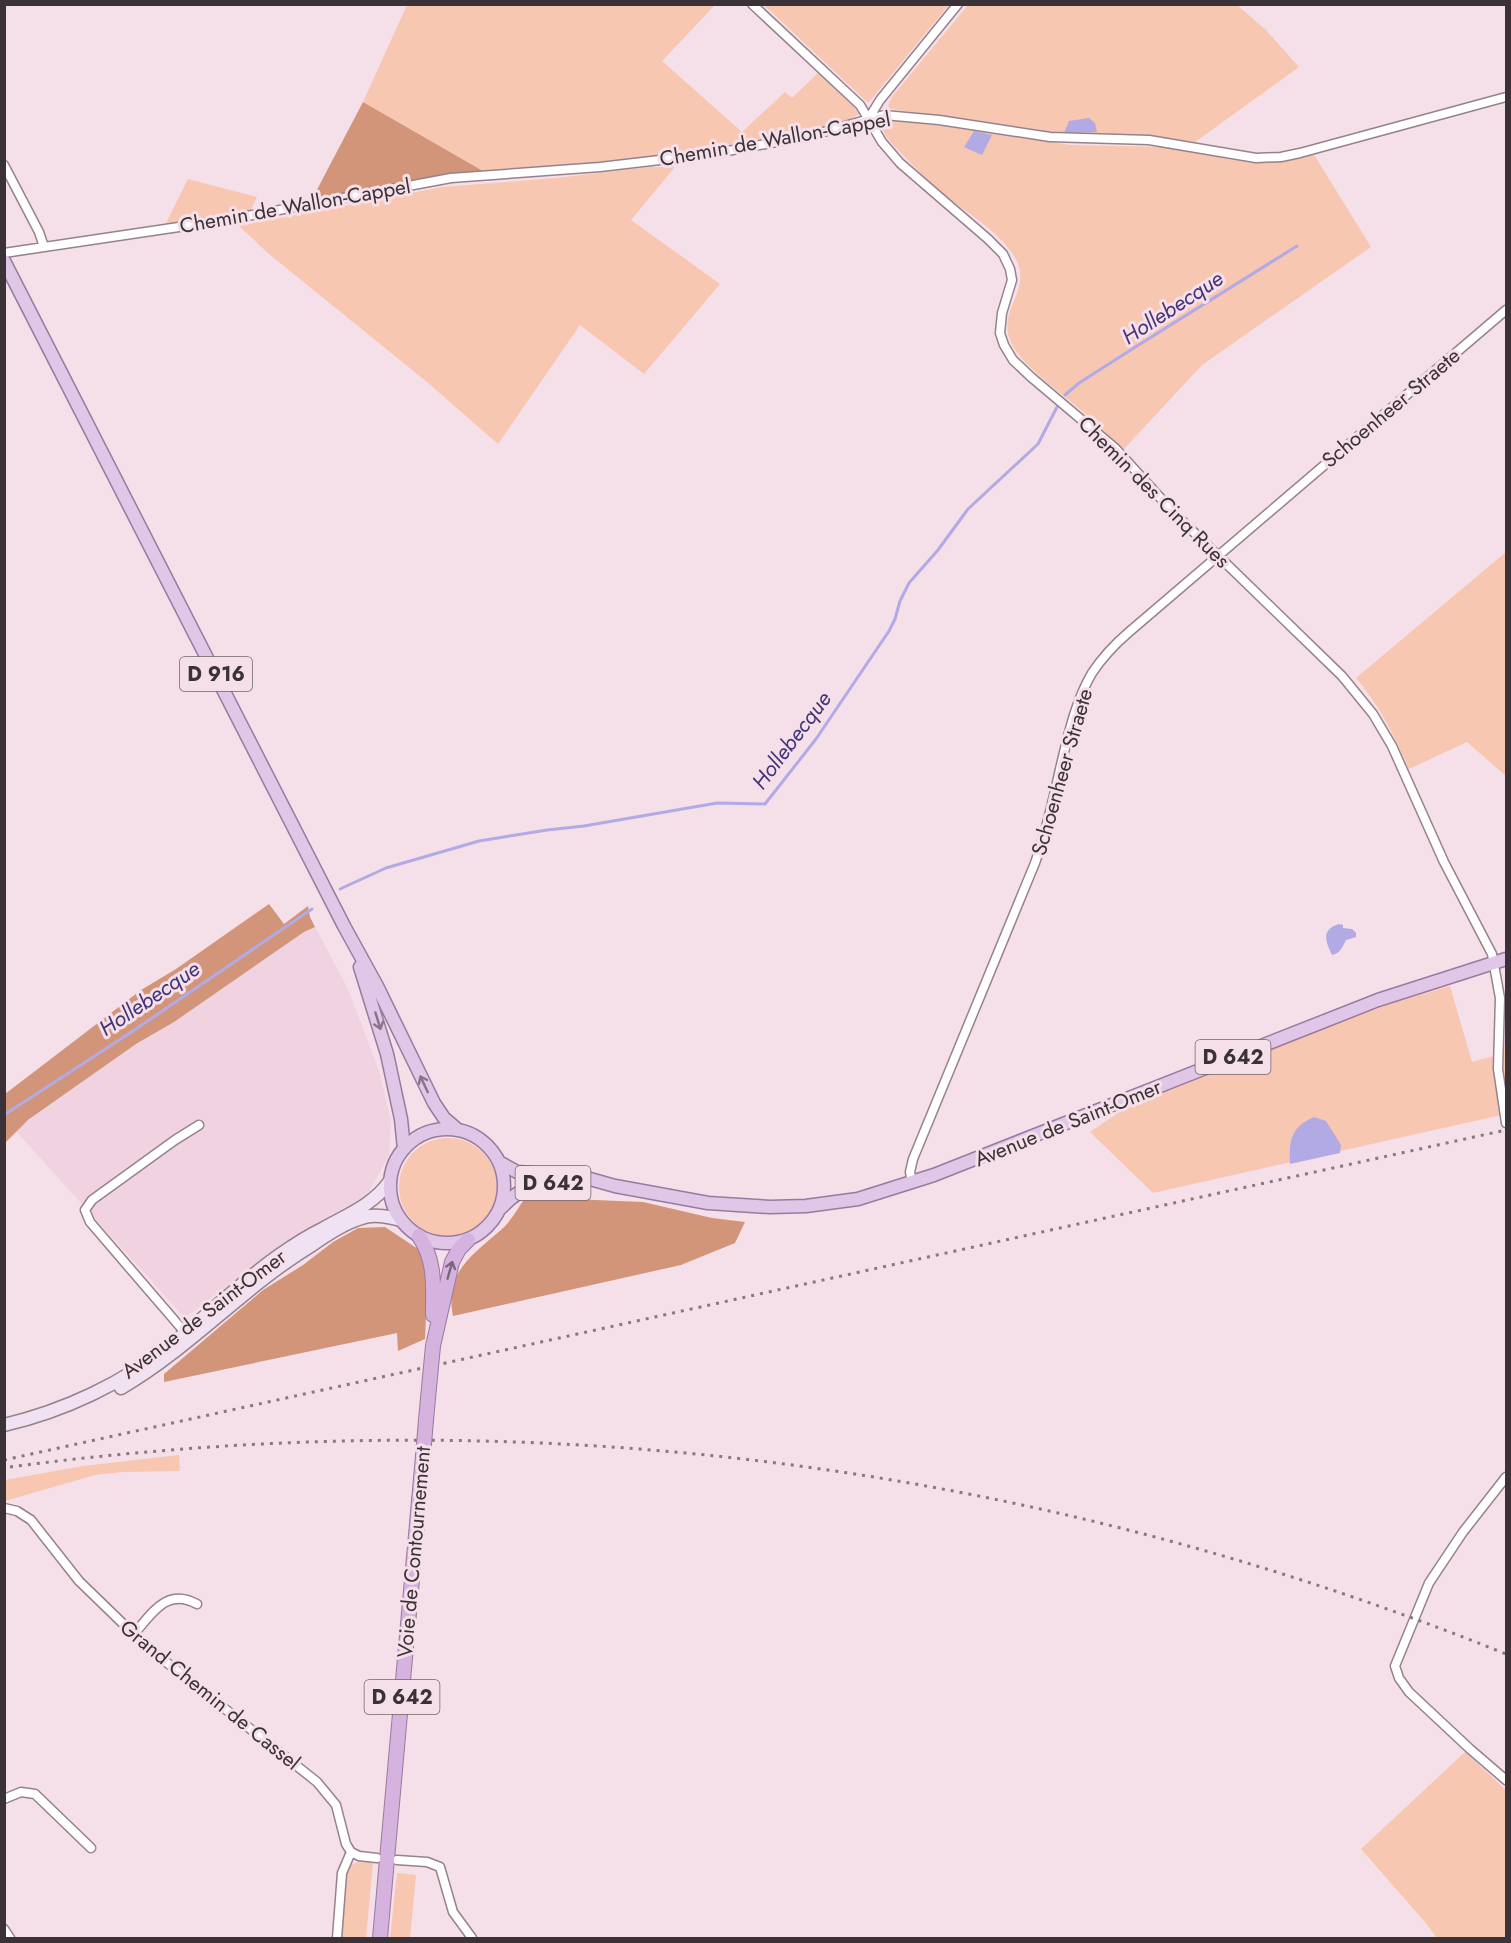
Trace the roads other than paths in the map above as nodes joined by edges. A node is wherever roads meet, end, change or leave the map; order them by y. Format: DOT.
graph roads {
  1 [pos="752,4"];
  2 [pos="958,4"];
  3 [pos="1506,97"];
  4 [pos="869,118"];
  5 [pos="4,165"];
  6 [pos="44,247"];
  7 [pos="4,253"];
  8 [pos="4,261"];
  9 [pos="1506,310"];
  10 [pos="1218,556"];
  11 [pos="344,926"];
  12 [pos="1501,961"];
  13 [pos="1506,1123"];
  14 [pos="199,1125"];
  15 [pos="458,1130"];
  16 [pos="404,1149"];
  17 [pos="499,1162"];
  18 [pos="390,1180"];
  19 [pos="912,1183"];
  20 [pos="615,1186"];
  21 [pos="500,1209"];
  22 [pos="401,1220"];
  23 [pos="419,1236"];
  24 [pos="468,1240"];
  25 [pos="188,1336"];
  26 [pos="433,1346"];
  27 [pos="4,1425"];
  28 [pos="4,1430"];
  29 [pos="1506,1477"];
  30 [pos="4,1508"];
  31 [pos="197,1604"];
  32 [pos="133,1635"];
  33 [pos="1506,1780"];
  34 [pos="4,1799"];
  35 [pos="91,1848"];
  36 [pos="351,1852"];
  37 [pos="377,1858"];
  38 [pos="398,1860"];
  39 [pos="4,1929"];
  40 [pos="10,1938"];
  41 [pos="337,1938"];
  42 [pos="380,1938"];
  43 [pos="471,1938"];
  1 -- 4 [label="street, Chemin des Cinq Rues"];
  2 -- 4 [label="street"];
  3 -- 4 [label="street, Chemin de Wallon-Cappel"];
  4 -- 6 [label="street, Chemin de Wallon-Cappel"];
  4 -- 10 [label="street, Chemin des Cinq Rues"];
  5 -- 6 [label="street"];
  6 -- 7 [label="street, Chemin de Wallon-Cappel"];
  8 -- 11 [label="main road, D 916"];
  9 -- 10 [label="street, Schoenheer Straete"];
  10 -- 12 [label="street, Chemin des Cinq Rues"];
  10 -- 19 [label="street, Schoenheer Straete"];
  15 -- 11 [label="main road, D 916, one-way"];
  11 -- 16 [label="main road, D 916, one-way"];
  12 -- 13 [label="street, Chemin des Cinq Rues"];
  12 -- 19 [label="main road, Avenue de Saint-Omer / D 642"];
  14 -- 25 [label="street"];
  15 -- 16 [label="main road"];
  15 -- 17 [label="main road"];
  16 -- 18 [label="main road"];
  17 -- 20 [label="main road, Avenue de Saint-Omer / D 642"];
  17 -- 21 [label="main road"];
  18 -- 22 [label="main road"];
  18 -- 25 [label="main road, Avenue de Saint-Omer"];
  19 -- 20 [label="main road, Avenue de Saint-Omer / D 642"];
  20 -- 21 [label="main road, Avenue de Saint-Omer / D 642"];
  21 -- 24 [label="main road"];
  22 -- 23 [label="main road"];
  22 -- 25 [label="main road, Avenue de Saint-Omer"];
  23 -- 24 [label="main road"];
  23 -- 26 [label="highway, Voie de Contournement"];
  26 -- 24 [label="highway, Voie de Contournement, one-way"];
  25 -- 27 [label="main road, Avenue de Saint-Omer"];
  25 -- 28 [label="main road, Avenue de Saint-Omer"];
  26 -- 42 [label="highway, Voie de Contournement / D 642, bridge"];
  29 -- 33 [label="street"];
  30 -- 32 [label="street, Grand Chemin de Cassel"];
  31 -- 32 [label="street"];
  32 -- 36 [label="street, Grand Chemin de Cassel"];
  34 -- 35 [label="street"];
  36 -- 37 [label="street"];
  36 -- 41 [label="street"];
  38 -- 43 [label="street"];
  39 -- 40 [label="street"];
}
